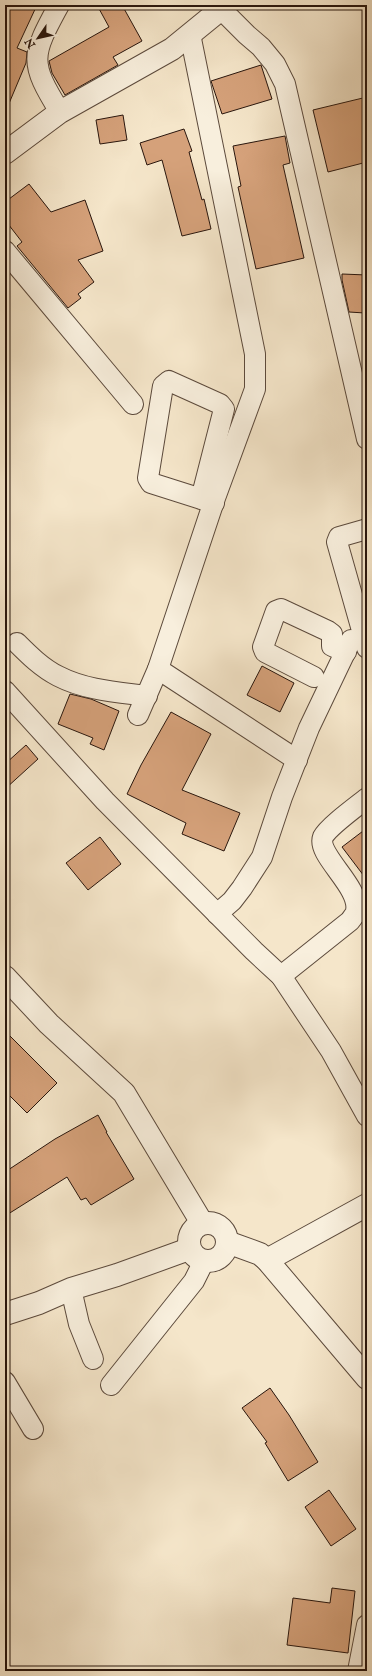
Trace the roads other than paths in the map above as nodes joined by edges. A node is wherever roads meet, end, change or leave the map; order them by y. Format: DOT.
graph roads {
  1 [pos="59,5"];
  2 [pos="224,7"];
  3 [pos="190,34"];
  4 [pos="60,112"];
  5 [pos="5,153"];
  6 [pos="5,251"];
  7 [pos="133,404"];
  8 [pos="367,439"];
  9 [pos="208,501"];
  10 [pos="367,529"];
  11 [pos="17,643"];
  12 [pos="355,647"];
  13 [pos="158,668"];
  14 [pos="314,677"];
  15 [pos="5,691"];
  16 [pos="147,696"];
  17 [pos="138,715"];
  18 [pos="297,760"];
  19 [pos="367,798"];
  20 [pos="217,914"];
  21 [pos="281,976"];
  22 [pos="5,977"];
  23 [pos="367,1116"];
  24 [pos="367,1205"];
  25 [pos="202,1223"];
  26 [pos="227,1242"];
  27 [pos="197,1255"];
  28 [pos="267,1260"];
  29 [pos="71,1289"];
  30 [pos="5,1314"];
  31 [pos="93,1359"];
  32 [pos="367,1378"];
  33 [pos="5,1382"];
  34 [pos="110,1385"];
  35 [pos="33,1429"];
  36 [pos="367,1625"];
  37 [pos="358,1671"];
  1 -- 4 [label="street"];
  2 -- 3 [label="street"];
  2 -- 8 [label="street"];
  3 -- 4 [label="street"];
  3 -- 9 [label="street"];
  4 -- 5 [label="street"];
  6 -- 7 [label="street"];
  9 -- 9 [label="street"];
  9 -- 13 [label="street"];
  10 -- 12 [label="street"];
  11 -- 16 [label="street"];
  12 -- 14 [label="street"];
  12 -- 18 [label="street"];
  13 -- 16 [label="street"];
  13 -- 18 [label="street"];
  15 -- 20 [label="street"];
  16 -- 17 [label="street"];
  18 -- 20 [label="street"];
  19 -- 21 [label="street"];
  20 -- 21 [label="street"];
  21 -- 23 [label="street"];
  22 -- 25 [label="street"];
  24 -- 28 [label="street"];
  25 -- 26 [label="street"];
  25 -- 27 [label="street"];
  26 -- 27 [label="street"];
  26 -- 28 [label="street"];
  27 -- 29 [label="street"];
  27 -- 34 [label="street"];
  28 -- 32 [label="street"];
  29 -- 30 [label="street"];
  29 -- 31 [label="street"];
  33 -- 35 [label="street"];
  36 -- 37 [label="street"];
}
